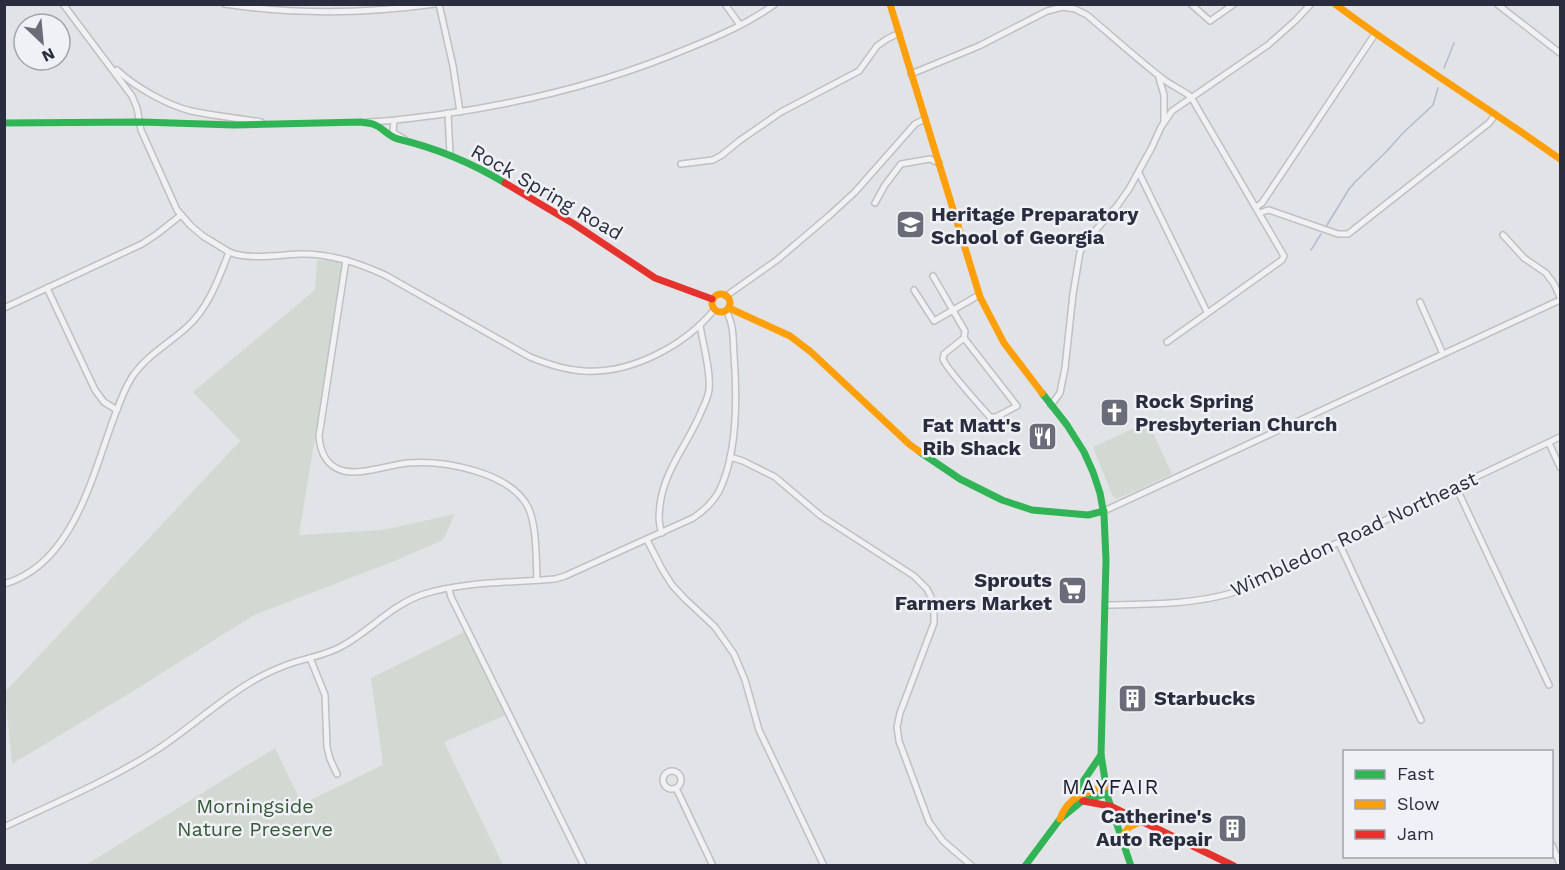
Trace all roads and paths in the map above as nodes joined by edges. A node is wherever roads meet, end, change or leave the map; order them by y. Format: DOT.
graph roads {
  1 [pos="63,4"];
  2 [pos="225,4"];
  3 [pos="435,4"];
  4 [pos="439,4"];
  5 [pos="725,4"];
  6 [pos="775,4"];
  7 [pos="890,4"];
  8 [pos="1234,4"];
  9 [pos="1311,4"];
  10 [pos="1335,4"];
  11 [pos="1497,4"];
  12 [pos="1193,5"];
  13 [pos="740,25"];
  14 [pos="899,33"];
  15 [pos="1374,34"];
  16 [pos="1560,53"];
  17 [pos="105,60"];
  18 [pos="911,74"];
  19 [pos="1159,76"];
  20 [pos="1191,97"];
  21 [pos="460,112"];
  22 [pos="448,113"];
  23 [pos="1495,115"];
  24 [pos="925,119"];
  25 [pos="394,121"];
  26 [pos="1164,121"];
  27 [pos="141,122"];
  28 [pos="361,122"];
  29 [pos="4,123"];
  30 [pos="265,123"];
  31 [pos="405,140"];
  32 [pos="450,155"];
  33 [pos="1560,159"];
  34 [pos="939,163"];
  35 [pos="681,164"];
  36 [pos="1139,173"];
  37 [pos="875,203"];
  38 [pos="1256,207"];
  39 [pos="1260,213"];
  40 [pos="181,215"];
  41 [pos="1503,235"];
  42 [pos="229,252"];
  43 [pos="346,260"];
  44 [pos="933,276"];
  45 [pos="47,288"];
  46 [pos="914,290"];
  47 [pos="979,295"];
  48 [pos="726,296"];
  49 [pos="712,299"];
  50 [pos="1560,299"];
  51 [pos="1420,302"];
  52 [pos="4,308"];
  53 [pos="727,309"];
  54 [pos="714,310"];
  55 [pos="953,310"];
  56 [pos="1207,312"];
  57 [pos="700,325"];
  58 [pos="964,339"];
  59 [pos="1167,342"];
  60 [pos="1443,354"];
  61 [pos="1051,405"];
  62 [pos="117,410"];
  63 [pos="1560,437"];
  64 [pos="1549,443"];
  65 [pos="730,457"];
  66 [pos="1560,467"];
  67 [pos="1456,487"];
  68 [pos="1104,511"];
  69 [pos="662,533"];
  70 [pos="647,540"];
  71 [pos="1339,543"];
  72 [pos="537,580"];
  73 [pos="4,584"];
  74 [pos="449,589"];
  75 [pos="1105,605"];
  76 [pos="310,658"];
  77 [pos="1549,684"];
  78 [pos="1421,720"];
  79 [pos="1101,755"];
  80 [pos="337,774"];
  81 [pos="676,788"];
  82 [pos="1106,791"];
  83 [pos="1080,798"];
  84 [pos="1110,806"];
  85 [pos="1142,821"];
  86 [pos="4,827"];
  87 [pos="1121,838"];
  88 [pos="1553,848"];
  89 [pos="1560,864"];
  90 [pos="584,866"];
  91 [pos="713,866"];
  92 [pos="824,866"];
  93 [pos="972,866"];
  94 [pos="1025,866"];
  95 [pos="1131,866"];
  96 [pos="1234,866"];
  1 -- 17 [label="street"];
  2 -- 3 [label="street"];
  4 -- 21 [label="street"];
  5 -- 13 [label="street"];
  6 -- 13 [label="street"];
  7 -- 14 [label="main road"];
  8 -- 12 [label="street"];
  9 -- 20 [label="street"];
  10 -- 15 [label="main road"];
  11 -- 16 [label="street"];
  13 -- 21 [label="street"];
  14 -- 18 [label="main road"];
  14 -- 35 [label="street"];
  15 -- 23 [label="main road"];
  15 -- 38 [label="street"];
  17 -- 27 [label="street"];
  17 -- 30 [label="street"];
  18 -- 19 [label="street"];
  18 -- 24 [label="main road"];
  19 -- 20 [label="street"];
  19 -- 26 [label="street"];
  20 -- 26 [label="street"];
  20 -- 38 [label="street"];
  21 -- 22 [label="street"];
  22 -- 25 [label="street"];
  22 -- 32 [label="street"];
  23 -- 33 [label="main road"];
  23 -- 39 [label="street"];
  24 -- 34 [label="main road"];
  24 -- 48 [label="street"];
  25 -- 28 [label="street"];
  25 -- 31 [label="street"];
  26 -- 36 [label="street"];
  27 -- 29 [label="main road"];
  27 -- 30 [label="main road"];
  27 -- 40 [label="street"];
  28 -- 30 [label="main road"];
  28 -- 31 [label="main road, Rock Spring Road"];
  31 -- 32 [label="main road, Rock Spring Road"];
  32 -- 49 [label="main road, Rock Spring Road"];
  34 -- 37 [label="street"];
  34 -- 47 [label="main road"];
  36 -- 56 [label="street"];
  36 -- 61 [label="street"];
  38 -- 39 [label="street"];
  39 -- 56 [label="street"];
  40 -- 42 [label="street"];
  40 -- 45 [label="street"];
  41 -- 50 [label="street"];
  42 -- 43 [label="street"];
  42 -- 62 [label="street"];
  43 -- 57 [label="street"];
  43 -- 72 [label="street"];
  44 -- 55 [label="street"];
  45 -- 52 [label="street"];
  45 -- 62 [label="street"];
  46 -- 55 [label="street"];
  47 -- 55 [label="street"];
  47 -- 61 [label="main road"];
  48 -- 49 [label="main road"];
  48 -- 53 [label="main road"];
  49 -- 54 [label="main road"];
  50 -- 60 [label="street"];
  51 -- 60 [label="street"];
  53 -- 54 [label="main road"];
  53 -- 65 [label="street"];
  53 -- 68 [label="main road"];
  54 -- 57 [label="street"];
  55 -- 58 [label="street"];
  56 -- 59 [label="street"];
  57 -- 69 [label="street"];
  58 -- 58 [label="street"];
  60 -- 68 [label="street"];
  61 -- 68 [label="main road"];
  62 -- 73 [label="street"];
  63 -- 64 [label="street, Wimbledon Road Northeast"];
  64 -- 66 [label="street"];
  64 -- 67 [label="street, Wimbledon Road Northeast"];
  65 -- 69 [label="street"];
  65 -- 93 [label="street"];
  67 -- 71 [label="street, Wimbledon Road Northeast"];
  67 -- 77 [label="street"];
  68 -- 75 [label="main road"];
  69 -- 70 [label="street"];
  70 -- 72 [label="street"];
  70 -- 92 [label="street"];
  71 -- 75 [label="street, Wimbledon Road Northeast"];
  71 -- 78 [label="street"];
  72 -- 74 [label="street"];
  74 -- 76 [label="street"];
  74 -- 90 [label="street"];
  75 -- 79 [label="main road"];
  76 -- 80 [label="street"];
  76 -- 86 [label="street"];
  79 -- 82 [label="main road"];
  79 -- 83 [label="main road"];
  81 -- 91 [label="street"];
  82 -- 83 [label="main road"];
  82 -- 84 [label="main road"];
  83 -- 84 [label="main road"];
  83 -- 94 [label="main road"];
  84 -- 85 [label="main road"];
  84 -- 87 [label="main road"];
  85 -- 87 [label="main road"];
  85 -- 96 [label="main road"];
  87 -- 95 [label="main road"];
  88 -- 89 [label="street"];
}
